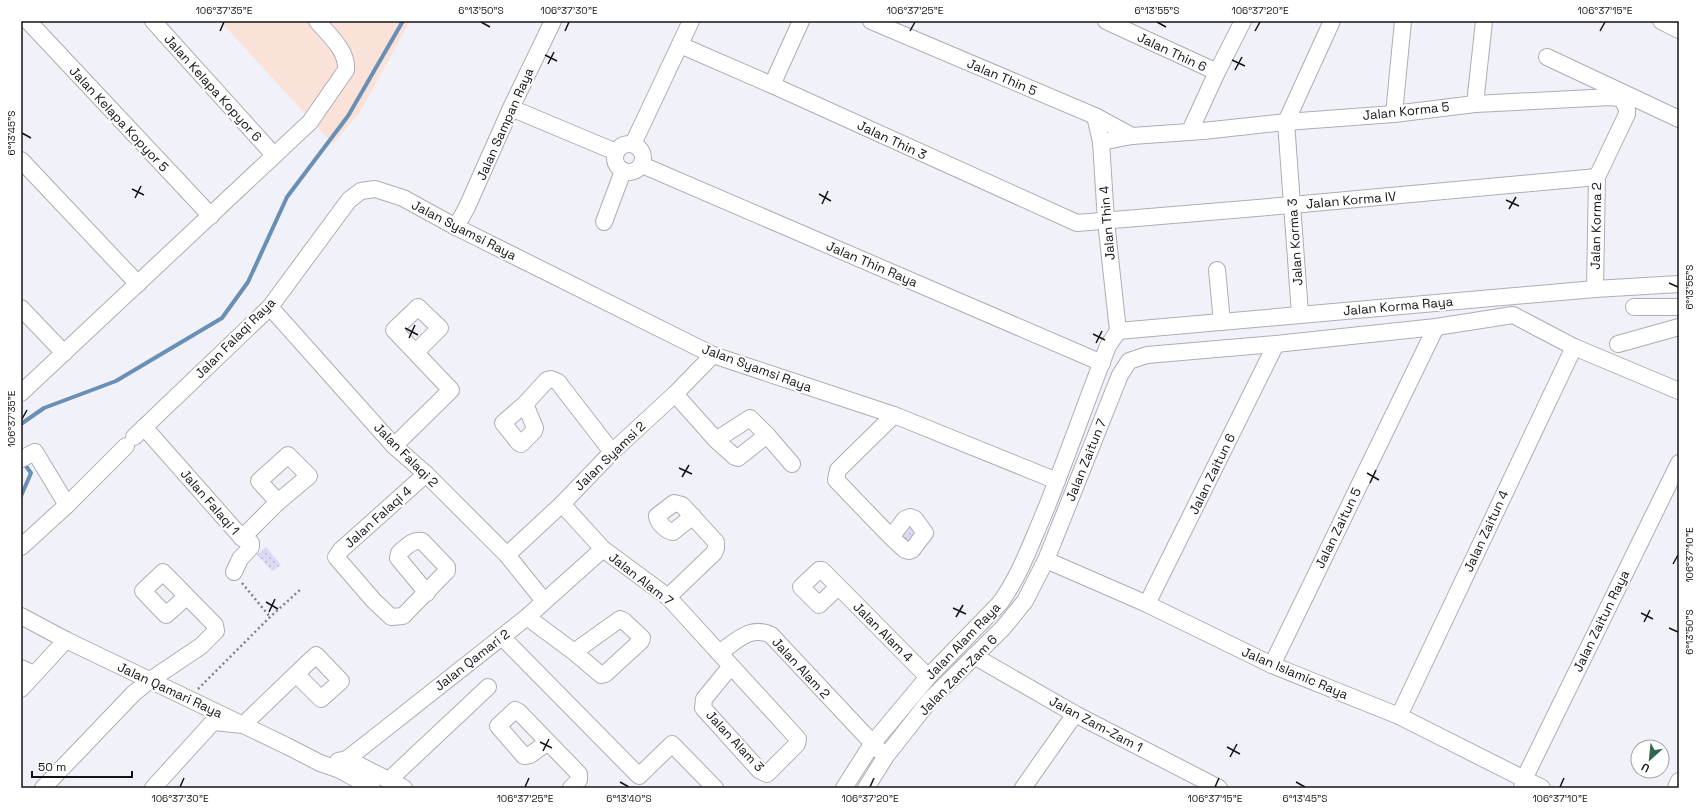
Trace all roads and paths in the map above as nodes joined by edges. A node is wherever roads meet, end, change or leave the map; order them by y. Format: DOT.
graph roads {
  1 [pos="28,21"];
  2 [pos="153,21"];
  3 [pos="317,21"];
  4 [pos="553,21"];
  5 [pos="691,21"];
  6 [pos="801,21"];
  7 [pos="871,21"];
  8 [pos="1106,21"];
  9 [pos="1243,21"];
  10 [pos="1332,21"];
  11 [pos="1403,21"];
  12 [pos="1484,21"];
  13 [pos="1661,21"];
  14 [pos="1679,30"];
  15 [pos="680,45"];
  16 [pos="1547,57"];
  17 [pos="1217,72"];
  18 [pos="772,85"];
  19 [pos="1624,97"];
  20 [pos="1475,104"];
  21 [pos="511,108"];
  22 [pos="1394,114"];
  23 [pos="1095,116"];
  24 [pos="1679,119"];
  25 [pos="1286,122"];
  26 [pos="1190,131"];
  27 [pos="1132,136"];
  28 [pos="1101,142"];
  29 [pos="633,144"];
  30 [pos="616,152"];
  31 [pos="274,155"];
  32 [pos="21,160"];
  33 [pos="642,165"];
  34 [pos="623,171"];
  35 [pos="1597,177"];
  36 [pos="403,198"];
  37 [pos="1292,205"];
  38 [pos="211,216"];
  39 [pos="604,222"];
  40 [pos="1106,222"];
  41 [pos="456,227"];
  42 [pos="1217,270"];
  43 [pos="138,284"];
  44 [pos="1679,284"];
  45 [pos="1595,289"];
  46 [pos="1634,307"];
  47 [pos="1679,307"];
  48 [pos="21,308"];
  49 [pos="270,308"];
  50 [pos="1300,314"];
  51 [pos="1222,322"];
  52 [pos="1436,327"];
  53 [pos="1679,327"];
  54 [pos="1118,331"];
  55 [pos="1276,344"];
  56 [pos="1618,344"];
  57 [pos="1574,347"];
  58 [pos="416,352"];
  59 [pos="64,353"];
  60 [pos="713,355"];
  61 [pos="1102,363"];
  62 [pos="1679,391"];
  63 [pos="21,393"];
  64 [pos="675,394"];
  65 [pos="525,404"];
  66 [pos="894,415"];
  67 [pos="767,436"];
  68 [pos="135,437"];
  69 [pos="716,440"];
  70 [pos="394,446"];
  71 [pos="612,452"];
  72 [pos="24,457"];
  73 [pos="1679,463"];
  74 [pos="792,464"];
  75 [pos="426,474"];
  76 [pos="1057,480"];
  77 [pos="278,502"];
  78 [pos="562,504"];
  79 [pos="67,505"];
  80 [pos="693,516"];
  81 [pos="891,537"];
  82 [pos="242,538"];
  83 [pos="21,547"];
  84 [pos="603,549"];
  85 [pos="507,555"];
  86 [pos="1046,560"];
  87 [pos="234,572"];
  88 [pos="838,587"];
  89 [pos="301,589"];
  90 [pos="427,592"];
  91 [pos="186,596"];
  92 [pos="668,597"];
  93 [pos="544,601"];
  94 [pos="1147,604"];
  95 [pos="21,616"];
  96 [pos="270,617"];
  97 [pos="527,617"];
  98 [pos="502,637"];
  99 [pos="66,640"];
  100 [pos="574,652"];
  101 [pos="720,654"];
  102 [pos="974,656"];
  103 [pos="731,666"];
  104 [pos="1272,666"];
  105 [pos="27,671"];
  106 [pos="296,674"];
  107 [pos="928,677"];
  108 [pos="149,681"];
  109 [pos="488,687"];
  110 [pos="21,689"];
  111 [pos="188,698"];
  112 [pos="1075,714"];
  113 [pos="1399,716"];
  114 [pos="243,725"];
  115 [pos="548,742"];
  116 [pos="872,744"];
  117 [pos="886,756"];
  118 [pos="344,764"];
  119 [pos="1679,781"];
  120 [pos="1523,783"];
  121 [pos="162,785"];
  122 [pos="398,785"];
  123 [pos="43,788"];
  124 [pos="372,788"];
  125 [pos="571,788"];
  126 [pos="715,788"];
  127 [pos="844,788"];
  128 [pos="866,788"];
  129 [pos="1023,788"];
  130 [pos="1220,788"];
  131 [pos="1542,788"];
  132 [pos="1676,788"];
  1 -- 38 [label="street, Jalan Kelapa Kopyor 5"];
  2 -- 31 [label="street, Jalan Kelapa Kopyor 6"];
  3 -- 31 [label="street"];
  4 -- 21 [label="street, Jalan Sampan Raya"];
  5 -- 15 [label="street"];
  6 -- 18 [label="street"];
  7 -- 23 [label="street, Jalan Thin 5"];
  8 -- 17 [label="street, Jalan Thin 6"];
  9 -- 17 [label="street"];
  10 -- 25 [label="street"];
  11 -- 22 [label="street"];
  12 -- 20 [label="street"];
  13 -- 14 [label="street"];
  15 -- 18 [label="street, Jalan Thin 3"];
  15 -- 29 [label="street"];
  16 -- 19 [label="street"];
  17 -- 26 [label="street"];
  18 -- 40 [label="street, Jalan Thin 3"];
  19 -- 20 [label="street, Jalan Korma 5"];
  19 -- 24 [label="street"];
  19 -- 35 [label="street, Jalan Korma 2"];
  20 -- 22 [label="street, Jalan Korma 5"];
  21 -- 30 [label="street"];
  21 -- 41 [label="street, Jalan Sampan Raya"];
  22 -- 25 [label="street, Jalan Korma 5"];
  23 -- 27 [label="street, Jalan Thin 5"];
  23 -- 28 [label="street, Jalan Thin 4"];
  25 -- 26 [label="street, Jalan Korma 5"];
  25 -- 37 [label="street, Jalan Korma 3"];
  26 -- 27 [label="street, Jalan Korma 5"];
  27 -- 28 [label="street, Jalan Korma 5"];
  28 -- 40 [label="street, Jalan Thin 4"];
  29 -- 30 [label="street"];
  29 -- 33 [label="street"];
  30 -- 34 [label="street"];
  31 -- 38 [label="street"];
  32 -- 43 [label="street"];
  33 -- 34 [label="street"];
  33 -- 61 [label="street, Jalan Thin Raya"];
  34 -- 39 [label="street"];
  35 -- 37 [label="street, Jalan Korma IV"];
  35 -- 45 [label="street, Jalan Korma 2"];
  36 -- 41 [label="street, Jalan Syamsi Raya"];
  36 -- 49 [label="street, Jalan Falaqi Raya"];
  37 -- 40 [label="street, Jalan Korma IV"];
  37 -- 50 [label="street, Jalan Korma 3"];
  38 -- 43 [label="street"];
  40 -- 54 [label="street, Jalan Thin 4"];
  41 -- 60 [label="street, Jalan Syamsi Raya"];
  42 -- 51 [label="street"];
  43 -- 59 [label="street"];
  44 -- 45 [label="street, Jalan Korma Raya"];
  45 -- 50 [label="street, Jalan Korma Raya"];
  46 -- 47 [label="street"];
  48 -- 59 [label="street"];
  49 -- 68 [label="street, Jalan Falaqi Raya"];
  49 -- 70 [label="street, Jalan Falaqi 2"];
  50 -- 51 [label="street, Jalan Korma Raya"];
  51 -- 54 [label="street, Jalan Korma Raya"];
  52 -- 55 [label="street"];
  52 -- 57 [label="street"];
  52 -- 104 [label="street, Jalan Zaitun 5"];
  53 -- 56 [label="street"];
  54 -- 61 [label="street, Jalan Alam Raya"];
  55 -- 86 [label="street, Jalan Zaitun 7"];
  55 -- 94 [label="street, Jalan Zaitun 6"];
  57 -- 62 [label="street"];
  57 -- 113 [label="street, Jalan Zaitun 4"];
  58 -- 70 [label="street"];
  59 -- 63 [label="street"];
  60 -- 64 [label="street, Jalan Syamsi 2"];
  60 -- 66 [label="street, Jalan Syamsi Raya"];
  61 -- 76 [label="street, Jalan Alam Raya"];
  64 -- 69 [label="street"];
  64 -- 71 [label="street, Jalan Syamsi 2"];
  65 -- 71 [label="street"];
  66 -- 76 [label="street, Jalan Syamsi Raya"];
  66 -- 81 [label="street"];
  67 -- 69 [label="street"];
  67 -- 69 [label="street"];
  67 -- 74 [label="street"];
  68 -- 79 [label="street, Jalan Falaqi Raya"];
  68 -- 82 [label="street, Jalan Falaqi 1"];
  70 -- 75 [label="street, Jalan Falaqi 2"];
  71 -- 78 [label="street, Jalan Syamsi 2"];
  72 -- 79 [label="street"];
  73 -- 120 [label="street, Jalan Zaitun Raya"];
  75 -- 85 [label="street, Jalan Falaqi 2"];
  75 -- 90 [label="street, Jalan Falaqi 4"];
  76 -- 107 [label="street, Jalan Alam Raya"];
  77 -- 82 [label="street, Jalan Falaqi 1"];
  78 -- 84 [label="street, Jalan Alam 7"];
  78 -- 85 [label="street, Jalan Syamsi 2"];
  79 -- 83 [label="street, Jalan Falaqi Raya"];
  80 -- 92 [label="street"];
  82 -- 87 [label="street"];
  84 -- 92 [label="street, Jalan Alam 7"];
  84 -- 93 [label="street, Jalan Qamari 2"];
  85 -- 93 [label="street, Jalan Falaqi 2"];
  86 -- 94 [label="street, Jalan Islamic Raya"];
  86 -- 102 [label="street, Jalan Zam-Zam 6"];
  87 -- 96 [label="path"];
  88 -- 107 [label="street, Jalan Alam 4"];
  89 -- 96 [label="path"];
  91 -- 108 [label="street"];
  92 -- 101 [label="street, Jalan Alam 7"];
  93 -- 97 [label="street, Jalan Qamari 2"];
  94 -- 104 [label="street, Jalan Islamic Raya"];
  95 -- 99 [label="street, Jalan Qamari Raya"];
  96 -- 111 [label="path"];
  97 -- 98 [label="street, Jalan Qamari 2"];
  97 -- 100 [label="street"];
  98 -- 118 [label="street, Jalan Qamari 2"];
  98 -- 126 [label="street"];
  99 -- 105 [label="street"];
  99 -- 108 [label="street, Jalan Qamari Raya"];
  101 -- 103 [label="street, Jalan Alam 3"];
  101 -- 116 [label="street, Jalan Alam 2"];
  102 -- 112 [label="street, Jalan Zam-Zam 1"];
  102 -- 117 [label="street, Jalan Zam-Zam 6"];
  103 -- 103 [label="street, Jalan Alam 3"];
  104 -- 113 [label="street, Jalan Islamic Raya"];
  105 -- 110 [label="street"];
  106 -- 114 [label="street"];
  107 -- 116 [label="street, Jalan Alam Raya"];
  108 -- 111 [label="street, Jalan Qamari Raya"];
  108 -- 123 [label="street"];
  109 -- 122 [label="street"];
  111 -- 114 [label="street, Jalan Qamari Raya"];
  112 -- 129 [label="street"];
  112 -- 130 [label="street, Jalan Zam-Zam 1"];
  113 -- 120 [label="street, Jalan Islamic Raya"];
  114 -- 118 [label="street, Jalan Qamari Raya"];
  114 -- 121 [label="street"];
  115 -- 125 [label="street"];
  116 -- 117 [label="street, Jalan Alam 2"];
  116 -- 127 [label="street, Jalan Alam Raya"];
  117 -- 128 [label="street, Jalan Zam-Zam 6"];
  118 -- 122 [label="street"];
  118 -- 124 [label="street"];
  119 -- 132 [label="street"];
  120 -- 131 [label="street, Jalan Islamic Raya"];
}
